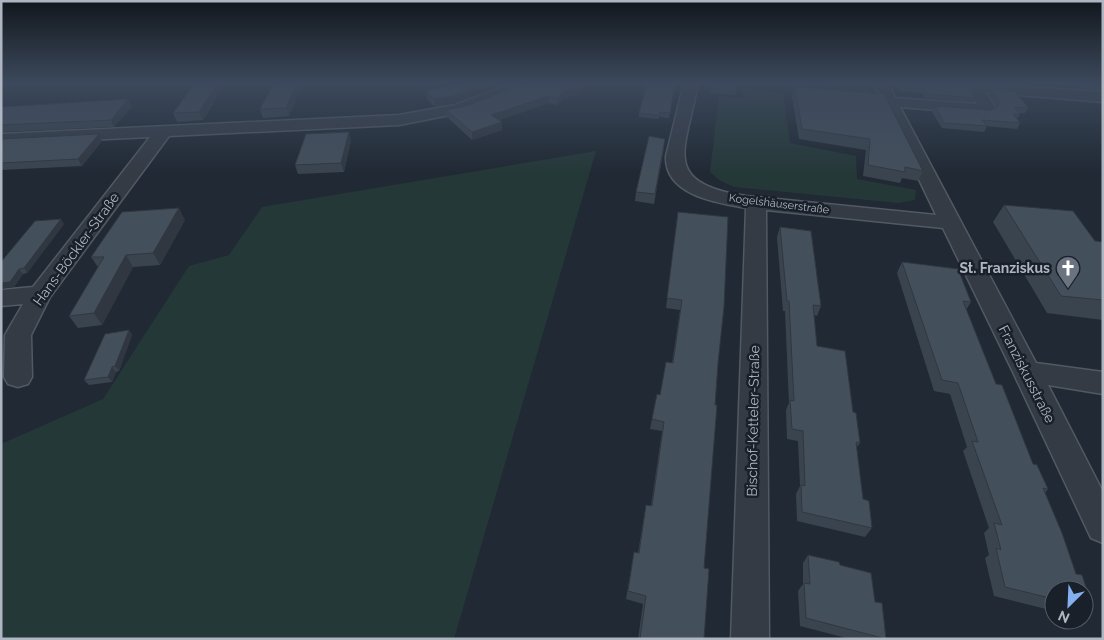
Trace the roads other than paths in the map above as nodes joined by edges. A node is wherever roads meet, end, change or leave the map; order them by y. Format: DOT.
graph roads {
  1 [pos="438,113"];
  2 [pos="685,113"];
  3 [pos="894,113"];
  4 [pos="163,132"];
  5 [pos="1,140"];
  6 [pos="756,203"];
  7 [pos="949,222"];
  8 [pos="40,294"];
  9 [pos="1,298"];
  10 [pos="1027,372"];
  11 [pos="18,376"];
  12 [pos="1103,383"];
  13 [pos="1103,528"];
  14 [pos="750,639"];
  1 -- 4 [label="street"];
  2 -- 6 [label="street, Kogelshäuserstraße"];
  3 -- 7 [label="street, Franziskusstraße"];
  4 -- 5 [label="street"];
  4 -- 8 [label="street, Hans-Böckler-Straße"];
  6 -- 7 [label="street, Kogelshäuserstraße"];
  6 -- 14 [label="street, Bischof-Ketteler-Straße"];
  7 -- 10 [label="street, Franziskusstraße"];
  8 -- 9 [label="street"];
  8 -- 11 [label="street, Hans-Böckler-Straße"];
  10 -- 12 [label="street"];
  10 -- 13 [label="street, Franziskusstraße"];
}
